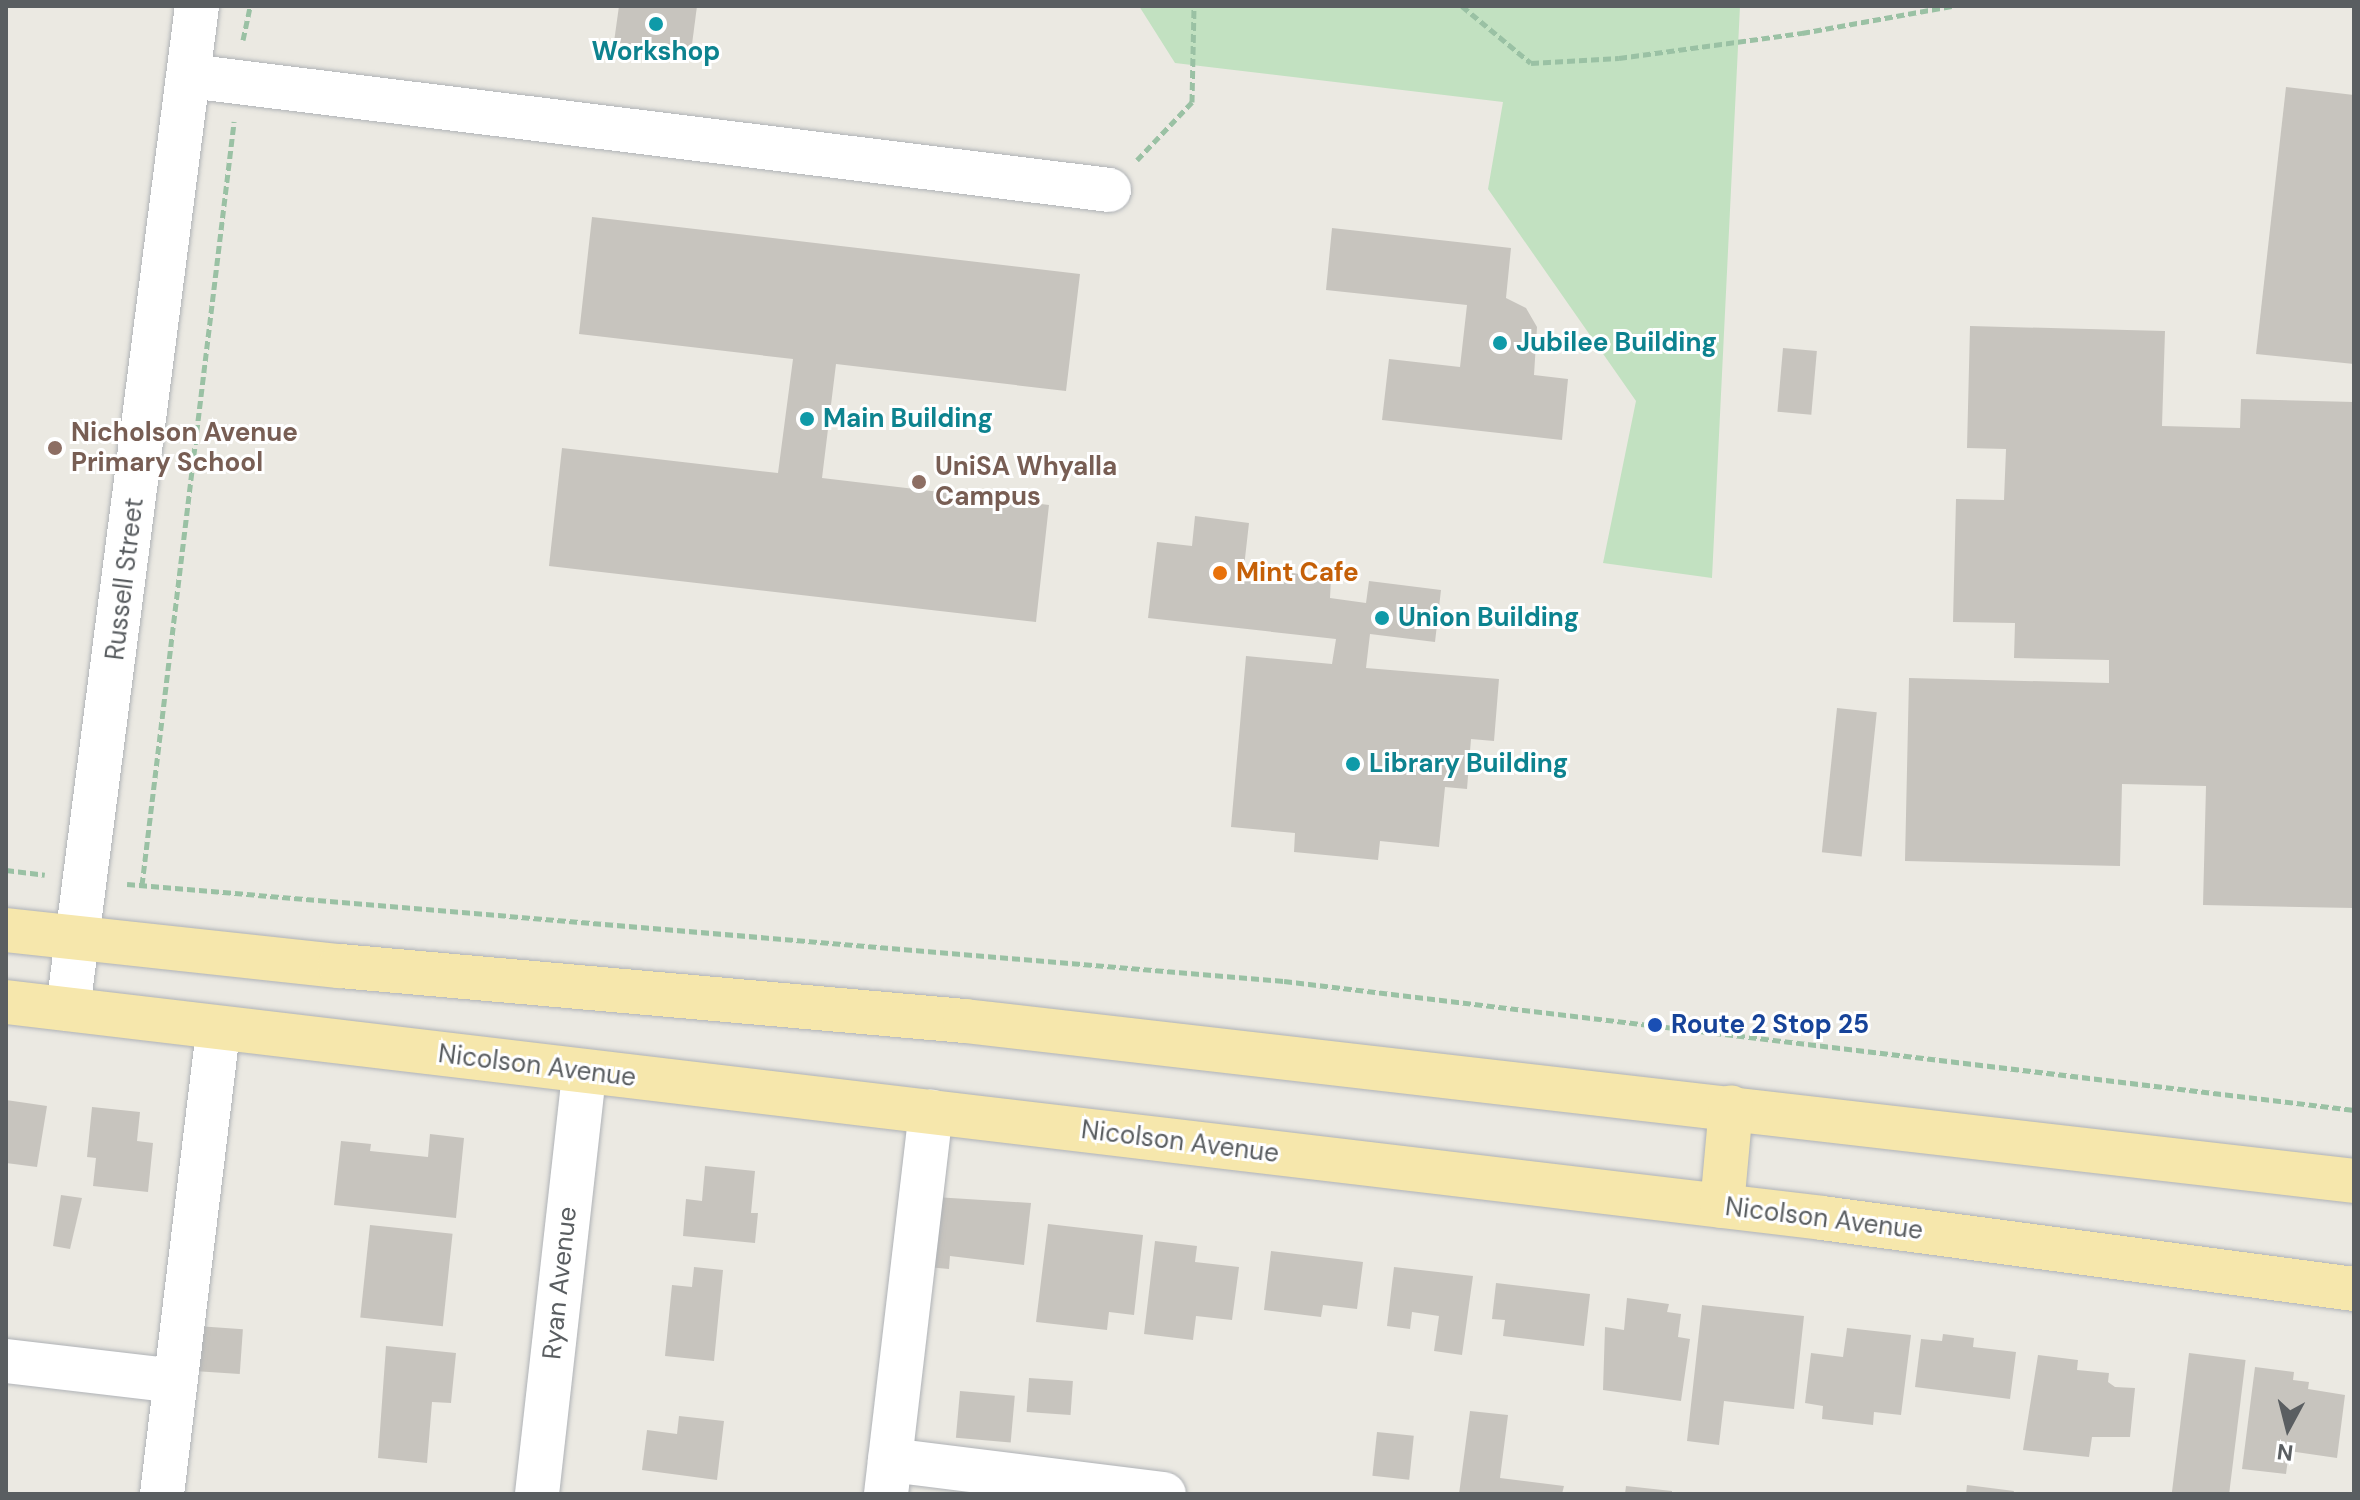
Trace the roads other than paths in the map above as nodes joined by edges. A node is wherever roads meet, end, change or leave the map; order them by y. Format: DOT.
graph roads {
  1 [pos="197,6"];
  2 [pos="189,76"];
  3 [pos="1109,190"];
  4 [pos="6,930"];
  5 [pos="79,938"];
  6 [pos="6,1002"];
  7 [pos="68,1009"];
  8 [pos="218,1028"];
  9 [pos="584,1072"];
  10 [pos="1731,1107"];
  11 [pos="931,1112"];
  12 [pos="2354,1181"];
  13 [pos="1722,1206"];
  14 [pos="2354,1289"];
  15 [pos="6,1361"];
  16 [pos="175,1381"];
  17 [pos="888,1477"];
  18 [pos="162,1494"];
  19 [pos="537,1494"];
  20 [pos="1164,1494"];
  1 -- 2 [label="street, Russell Street"];
  2 -- 3 [label="street"];
  2 -- 5 [label="street, Russell Street"];
  4 -- 5 [label="main road"];
  5 -- 7 [label="street, Russell Street"];
  5 -- 10 [label="main road"];
  6 -- 7 [label="main road, Nicolson Avenue"];
  7 -- 8 [label="main road, Nicolson Avenue"];
  8 -- 9 [label="main road, Nicolson Avenue"];
  8 -- 16 [label="street"];
  9 -- 11 [label="main road, Nicolson Avenue"];
  9 -- 19 [label="street, Ryan Avenue"];
  10 -- 12 [label="main road"];
  10 -- 13 [label="main road"];
  11 -- 13 [label="main road, Nicolson Avenue"];
  11 -- 17 [label="street"];
  13 -- 14 [label="main road, Nicolson Avenue"];
  15 -- 16 [label="street"];
  16 -- 18 [label="street"];
  17 -- 20 [label="street"];
}
